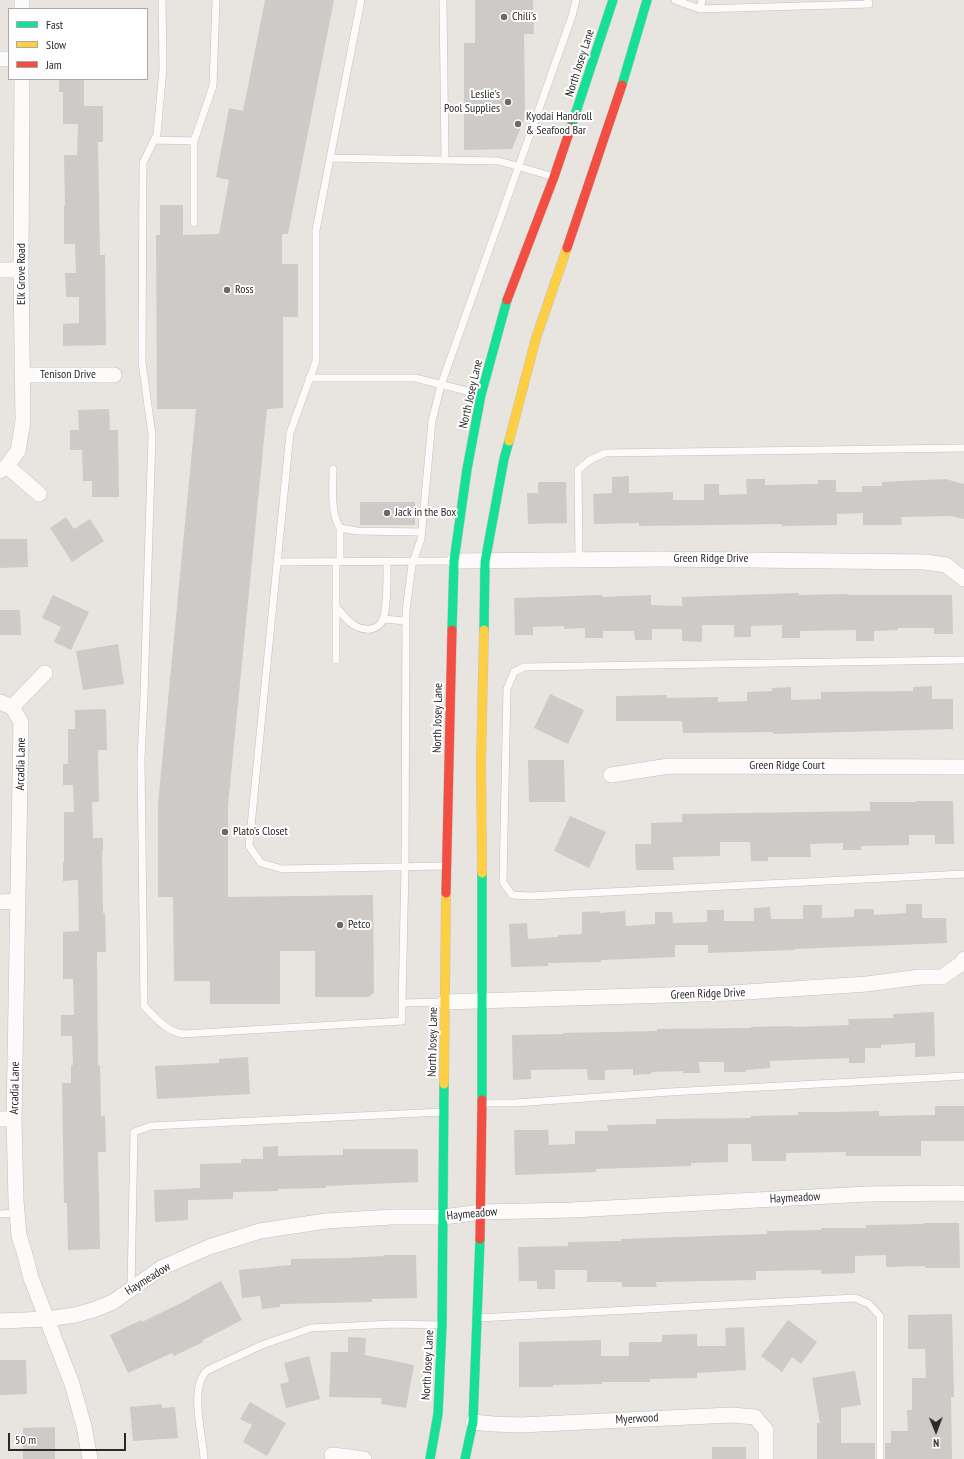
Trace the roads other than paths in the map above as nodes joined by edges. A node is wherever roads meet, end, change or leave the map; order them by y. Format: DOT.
graph roads {
  1 [pos="162,0"];
  2 [pos="216,0"];
  3 [pos="361,0"];
  4 [pos="443,0"];
  5 [pos="576,0"];
  6 [pos="613,0"];
  7 [pos="647,0"];
  8 [pos="675,0"];
  9 [pos="702,0"];
  10 [pos="868,0"];
  11 [pos="700,9"];
  12 [pos="22,80"];
  13 [pos="154,140"];
  14 [pos="194,141"];
  15 [pos="330,158"];
  16 [pos="445,160"];
  17 [pos="518,167"];
  18 [pos="554,177"];
  19 [pos="194,223"];
  20 [pos="0,270"];
  21 [pos="21,270"];
  22 [pos="114,374"];
  23 [pos="22,375"];
  24 [pos="309,378"];
  25 [pos="440,385"];
  26 [pos="481,395"];
  27 [pos="964,448"];
  28 [pos="4,468"];
  29 [pos="333,469"];
  30 [pos="39,494"];
  31 [pos="340,528"];
  32 [pos="421,532"];
  33 [pos="579,560"];
  34 [pos="454,561"];
  35 [pos="277,562"];
  36 [pos="338,562"];
  37 [pos="387,562"];
  38 [pos="414,562"];
  39 [pos="485,562"];
  40 [pos="964,579"];
  41 [pos="336,607"];
  42 [pos="383,619"];
  43 [pos="406,620"];
  44 [pos="336,660"];
  45 [pos="964,660"];
  46 [pos="45,673"];
  47 [pos="6,704"];
  48 [pos="964,767"];
  49 [pos="611,775"];
  50 [pos="446,866"];
  51 [pos="405,867"];
  52 [pos="964,874"];
  53 [pos="0,902"];
  54 [pos="17,902"];
  55 [pos="964,959"];
  56 [pos="483,1001"];
  57 [pos="445,1002"];
  58 [pos="402,1003"];
  59 [pos="964,1076"];
  60 [pos="482,1103"];
  61 [pos="444,1112"];
  62 [pos="7,1119"];
  63 [pos="964,1194"];
  64 [pos="481,1212"];
  65 [pos="17,1213"];
  66 [pos="0,1214"];
  67 [pos="443,1217"];
  68 [pos="131,1290"];
  69 [pos="47,1318"];
  70 [pos="478,1318"];
  71 [pos="0,1321"];
  72 [pos="442,1325"];
  73 [pos="474,1422"];
  74 [pos="332,1455"];
  75 [pos="90,1459"];
  76 [pos="204,1459"];
  77 [pos="364,1459"];
  78 [pos="430,1459"];
  79 [pos="465,1459"];
  80 [pos="766,1459"];
  81 [pos="880,1459"];
  1 -- 13 [label="lane"];
  2 -- 14 [label="lane"];
  3 -- 15 [label="lane"];
  4 -- 16 [label="lane"];
  5 -- 17 [label="lane"];
  6 -- 18 [label="main road, North Josey Lane"];
  7 -- 39 [label="main road"];
  8 -- 11 [label="lane"];
  9 -- 11 [label="lane"];
  10 -- 11 [label="lane"];
  12 -- 21 [label="street, Elk Grove Road"];
  13 -- 14 [label="lane"];
  13 -- 58 [label="lane"];
  14 -- 19 [label="lane"];
  15 -- 16 [label="lane"];
  15 -- 24 [label="lane"];
  16 -- 17 [label="lane"];
  17 -- 18 [label="lane"];
  17 -- 25 [label="lane"];
  18 -- 26 [label="main road, North Josey Lane"];
  20 -- 21 [label="street"];
  21 -- 23 [label="street, Elk Grove Road"];
  22 -- 23 [label="street, Tenison Drive"];
  23 -- 28 [label="street, Elk Grove Road"];
  24 -- 25 [label="lane"];
  24 -- 35 [label="lane"];
  25 -- 26 [label="lane"];
  25 -- 32 [label="lane"];
  26 -- 34 [label="main road, North Josey Lane"];
  27 -- 33 [label="lane"];
  28 -- 30 [label="street, Elk Grove Road"];
  29 -- 31 [label="lane"];
  31 -- 32 [label="lane"];
  31 -- 36 [label="lane"];
  32 -- 38 [label="lane"];
  33 -- 39 [label="street, Green Ridge Drive"];
  33 -- 40 [label="street, Green Ridge Drive"];
  34 -- 38 [label="lane"];
  34 -- 39 [label="street, Green Ridge Drive"];
  34 -- 50 [label="main road, North Josey Lane"];
  35 -- 36 [label="lane"];
  35 -- 51 [label="lane"];
  36 -- 37 [label="lane"];
  36 -- 41 [label="lane"];
  37 -- 38 [label="lane"];
  37 -- 42 [label="lane"];
  38 -- 43 [label="lane"];
  39 -- 56 [label="main road"];
  41 -- 42 [label="lane"];
  41 -- 44 [label="lane"];
  42 -- 43 [label="lane"];
  43 -- 51 [label="lane"];
  45 -- 52 [label="lane"];
  46 -- 47 [label="street, Arcadia Lane"];
  47 -- 54 [label="street, Arcadia Lane"];
  48 -- 49 [label="street, Green Ridge Court"];
  50 -- 51 [label="lane"];
  50 -- 57 [label="main road, North Josey Lane"];
  51 -- 58 [label="lane"];
  53 -- 54 [label="street"];
  54 -- 62 [label="street, Arcadia Lane"];
  55 -- 56 [label="street, Green Ridge Drive"];
  56 -- 57 [label="street, Green Ridge Drive"];
  56 -- 60 [label="main road"];
  57 -- 58 [label="lane"];
  57 -- 61 [label="main road, North Josey Lane"];
  59 -- 60 [label="lane"];
  60 -- 64 [label="main road"];
  61 -- 67 [label="main road, North Josey Lane"];
  61 -- 68 [label="lane"];
  62 -- 65 [label="street, Arcadia Lane"];
  63 -- 64 [label="street, Haymeadow"];
  64 -- 67 [label="street, Haymeadow"];
  64 -- 70 [label="main road"];
  65 -- 66 [label="lane"];
  65 -- 69 [label="street, Arcadia Lane"];
  67 -- 68 [label="street, Haymeadow"];
  67 -- 72 [label="main road, North Josey Lane"];
  68 -- 69 [label="street, Haymeadow"];
  69 -- 71 [label="street, Haymeadow"];
  69 -- 75 [label="street, Arcadia Lane"];
  70 -- 73 [label="main road"];
  70 -- 81 [label="lane"];
  72 -- 76 [label="lane"];
  72 -- 78 [label="main road, North Josey Lane"];
  73 -- 79 [label="main road"];
  73 -- 80 [label="street, Myerwood"];
  74 -- 77 [label="street"];
}
